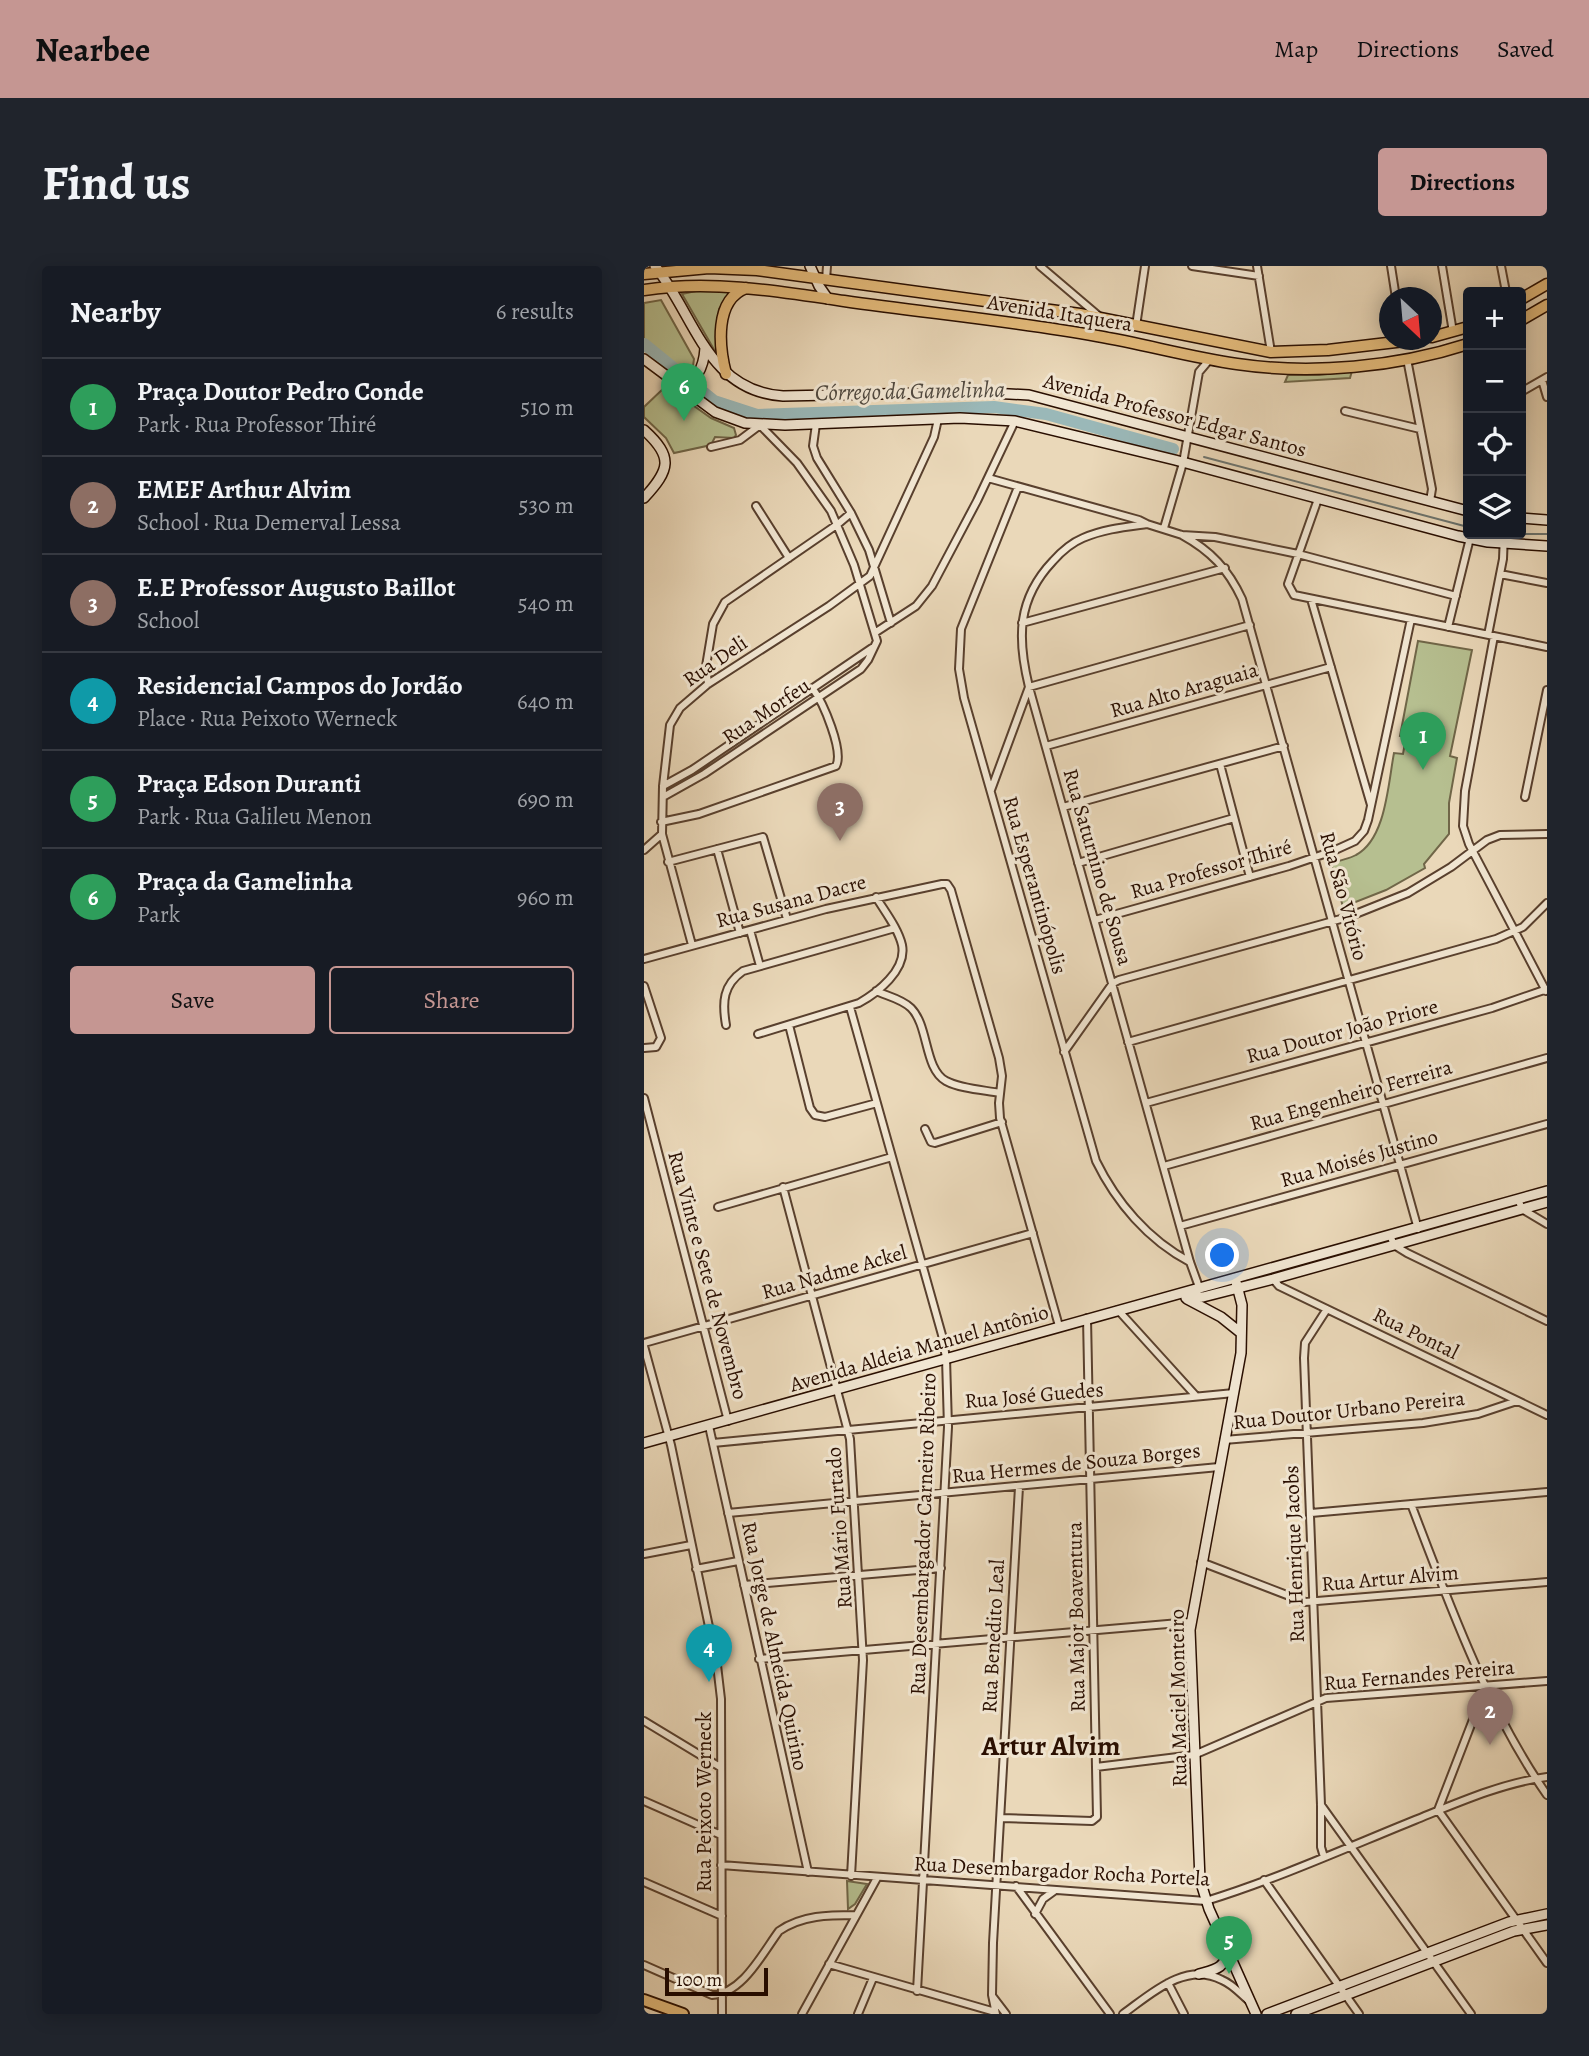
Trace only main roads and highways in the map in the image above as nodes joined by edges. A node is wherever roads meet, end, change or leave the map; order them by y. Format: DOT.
graph roads {
  1 [pos="731,267"];
  2 [pos="658,269"];
  3 [pos="814,273"];
  4 [pos="644,274"];
  5 [pos="1547,284"];
  6 [pos="669,286"];
  7 [pos="746,288"];
  8 [pos="644,290"];
  9 [pos="1526,296"];
  10 [pos="828,299"];
  11 [pos="1547,305"];
  12 [pos="1526,317"];
  13 [pos="1463,329"];
  14 [pos="1442,335"];
  15 [pos="1379,343"];
  16 [pos="1463,345"];
  17 [pos="705,348"];
  18 [pos="644,359"];
  19 [pos="726,374"];
  20 [pos="670,380"];
  21 [pos="644,430"];
  22 [pos="644,498"];
  23 [pos="1463,510"];
  24 [pos="1526,518"];
  25 [pos="1547,520"];
  26 [pos="1463,536"];
  27 [pos="1510,539"];
  28 [pos="1547,546"];
  29 [pos="1547,1191"];
  30 [pos="1547,1202"];
  31 [pos="1520,1204"];
  32 [pos="1419,1232"];
  33 [pos="1235,1278"];
  34 [pos="1238,1288"];
  35 [pos="1201,1292"];
  36 [pos="1183,1296"];
  37 [pos="1242,1305"];
  38 [pos="1219,1316"];
  39 [pos="1241,1333"];
  40 [pos="644,1443"];
  41 [pos="1547,1914"];
  42 [pos="1547,1925"];
  43 [pos="1229,1949"];
  44 [pos="1431,1957"];
  45 [pos="1199,1974"];
  46 [pos="644,2000"];
  47 [pos="683,2014"];
  48 [pos="1256,2014"];
  49 [pos="1267,2014"];
  50 [pos="1296,2014"];
  1 -- 2 [label="main road, Avenida Itaquera"];
  1 -- 3 [label="main road, Avenida Itaquera"];
  2 -- 4 [label="main road, Avenida Itaquera"];
  2 -- 6 [label="main road, Avenida Professor Edgar Santos"];
  3 -- 10 [label="main road"];
  3 -- 15 [label="main road, Avenida Itaquera"];
  5 -- 9 [label="main road"];
  6 -- 7 [label="main road, Avenida Itaquera"];
  6 -- 8 [label="main road, Avenida Itaquera"];
  6 -- 17 [label="main road, Avenida Professor Edgar Santos"];
  7 -- 10 [label="main road, Avenida Itaquera"];
  7 -- 19 [label="main road"];
  10 -- 16 [label="main road, Avenida Itaquera"];
  11 -- 12 [label="main road"];
  13 -- 14 [label="main road"];
  17 -- 19 [label="main road, Avenida Professor Edgar Santos"];
  17 -- 20 [label="main road"];
  18 -- 20 [label="main road, Avenida Professor Edgar Santos"];
  19 -- 23 [label="main road, Avenida Professor Edgar Santos"];
  20 -- 26 [label="main road, Avenida Professor Edgar Santos"];
  21 -- 22 [label="main road"];
  24 -- 25 [label="main road"];
  27 -- 28 [label="main road, Avenida Professor Edgar Santos"];
  29 -- 31 [label="main road"];
  30 -- 31 [label="main road"];
  31 -- 32 [label="main road"];
  32 -- 33 [label="main road"];
  32 -- 34 [label="main road"];
  33 -- 34 [label="main road, Rua Maciel Monteiro"];
  33 -- 35 [label="main road"];
  34 -- 35 [label="main road"];
  34 -- 37 [label="main road, Rua Maciel Monteiro"];
  35 -- 36 [label="main road, Avenida Aldeia Manuel Antônio"];
  35 -- 38 [label="main road"];
  36 -- 38 [label="main road"];
  36 -- 40 [label="main road, Avenida Aldeia Manuel Antônio"];
  37 -- 38 [label="main road"];
  37 -- 39 [label="main road, Rua Maciel Monteiro"];
  38 -- 39 [label="main road"];
  39 -- 43 [label="main road, Rua Maciel Monteiro"];
  41 -- 44 [label="main road"];
  42 -- 44 [label="main road"];
  43 -- 45 [label="main road"];
  43 -- 48 [label="main road, Rua Maciel Monteiro"];
  44 -- 49 [label="main road"];
  44 -- 50 [label="main road"];
  46 -- 47 [label="highway"];
}
